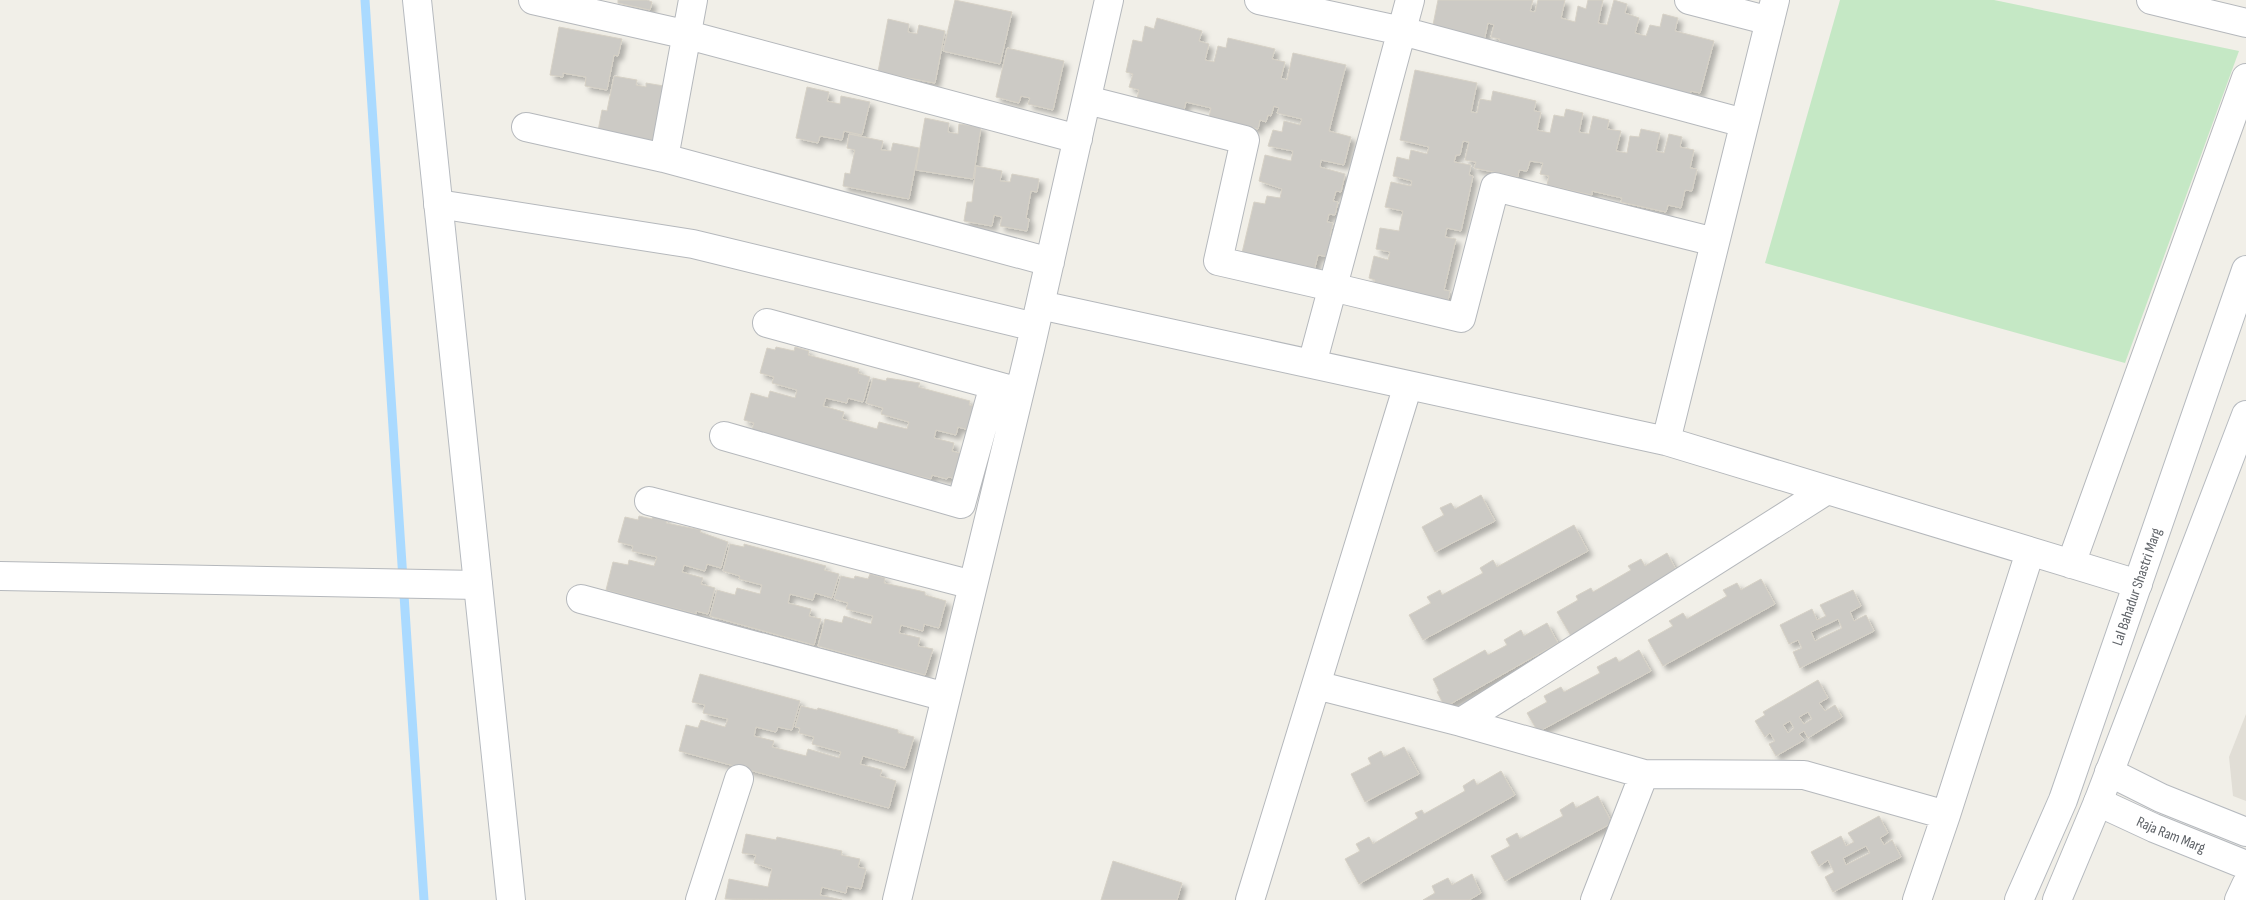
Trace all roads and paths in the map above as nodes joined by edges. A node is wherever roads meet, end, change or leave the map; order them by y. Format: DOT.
graph roads {
  1 [pos="417,0"];
  2 [pos="533,0"];
  3 [pos="693,0"];
  4 [pos="1110,0"];
  5 [pos="1259,0"];
  6 [pos="1410,0"];
  7 [pos="1690,0"];
  8 [pos="2151,0"];
  9 [pos="1772,10"];
  10 [pos="2246,23"];
  11 [pos="1402,32"];
  12 [pos="688,35"];
  13 [pos="2246,78"];
  14 [pos="1087,100"];
  15 [pos="1744,124"];
  16 [pos="526,127"];
  17 [pos="1078,139"];
  18 [pos="664,158"];
  19 [pos="438,204"];
  20 [pos="1715,242"];
  21 [pos="1050,262"];
  22 [pos="2246,270"];
  23 [pos="1332,287"];
  24 [pos="1038,316"];
  25 [pos="767,323"];
  26 [pos="1312,364"];
  27 [pos="1408,385"];
  28 [pos="1007,389"];
  29 [pos="2246,416"];
  30 [pos="724,436"];
  31 [pos="1666,441"];
  32 [pos="1827,490"];
  33 [pos="649,501"];
  34 [pos="2030,552"];
  35 [pos="2071,564"];
  36 [pos="0,576"];
  37 [pos="2138,584"];
  38 [pos="478,585"];
  39 [pos="973,585"];
  40 [pos="581,599"];
  41 [pos="1316,685"];
  42 [pos="946,697"];
  43 [pos="1461,722"];
  44 [pos="2109,772"];
  45 [pos="1644,774"];
  46 [pos="739,779"];
  47 [pos="2098,802"];
  48 [pos="1946,815"];
  49 [pos="2246,832"];
  50 [pos="2246,865"];
  51 [pos="2246,885"];
  52 [pos="511,900"];
  53 [pos="700,900"];
  54 [pos="897,900"];
  55 [pos="1250,900"];
  56 [pos="1595,900"];
  57 [pos="1916,900"];
  58 [pos="2019,900"];
  59 [pos="2057,900"];
  60 [pos="2240,900"];
  1 -- 19 [label="street"];
  2 -- 12 [label="street"];
  3 -- 12 [label="street"];
  4 -- 14 [label="street"];
  5 -- 11 [label="street"];
  6 -- 11 [label="street"];
  7 -- 9 [label="street"];
  8 -- 10 [label="street"];
  9 -- 15 [label="street"];
  11 -- 15 [label="street"];
  11 -- 23 [label="street"];
  12 -- 17 [label="street"];
  12 -- 18 [label="street"];
  13 -- 35 [label="street"];
  14 -- 17 [label="street"];
  14 -- 23 [label="street"];
  15 -- 20 [label="street"];
  16 -- 18 [label="street"];
  17 -- 21 [label="street"];
  18 -- 21 [label="street"];
  19 -- 24 [label="street"];
  19 -- 38 [label="street"];
  20 -- 23 [label="street"];
  20 -- 31 [label="street"];
  21 -- 24 [label="street"];
  22 -- 37 [label="street, Lal Bahadur Shastri Marg"];
  23 -- 26 [label="street"];
  24 -- 26 [label="street"];
  24 -- 28 [label="street"];
  25 -- 28 [label="street"];
  26 -- 27 [label="street"];
  27 -- 31 [label="street"];
  27 -- 41 [label="street"];
  28 -- 30 [label="street"];
  28 -- 39 [label="street"];
  29 -- 44 [label="street"];
  31 -- 32 [label="street"];
  32 -- 34 [label="street"];
  32 -- 43 [label="street"];
  33 -- 39 [label="street"];
  34 -- 35 [label="street"];
  34 -- 48 [label="street"];
  35 -- 37 [label="street"];
  36 -- 38 [label="street"];
  37 -- 58 [label="street, Lal Bahadur Shastri Marg"];
  38 -- 52 [label="street"];
  39 -- 42 [label="street"];
  40 -- 42 [label="street"];
  41 -- 43 [label="street"];
  41 -- 55 [label="street"];
  42 -- 54 [label="street"];
  43 -- 45 [label="street"];
  44 -- 47 [label="street"];
  44 -- 49 [label="street, Raja Ram Marg"];
  45 -- 48 [label="street"];
  45 -- 56 [label="street"];
  46 -- 53 [label="street"];
  47 -- 50 [label="street, Raja Ram Marg"];
  47 -- 59 [label="street"];
  48 -- 57 [label="street"];
  51 -- 60 [label="street"];
}
